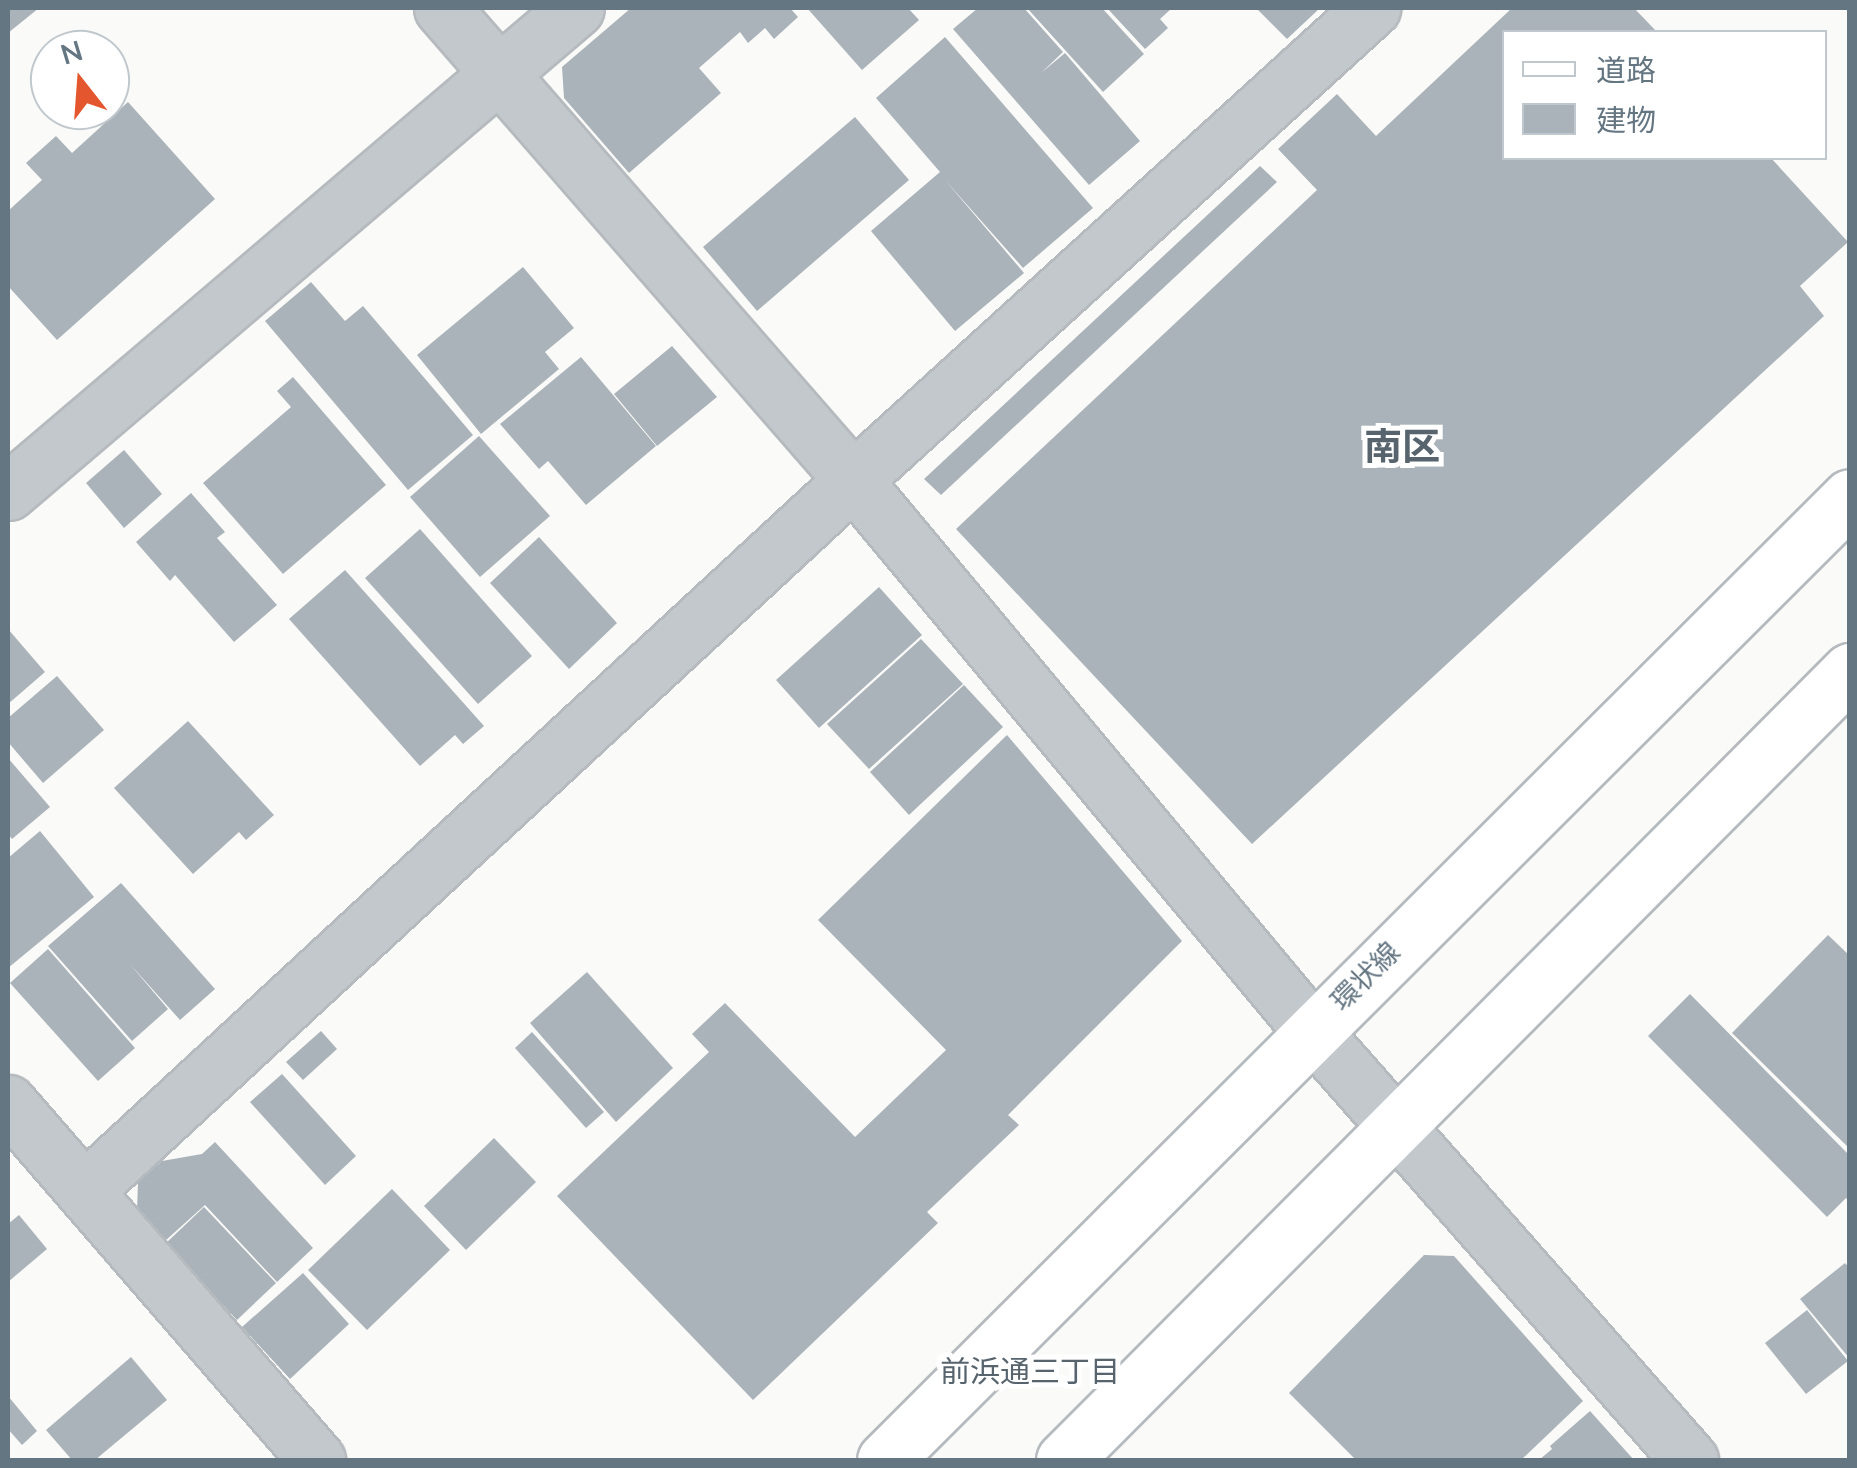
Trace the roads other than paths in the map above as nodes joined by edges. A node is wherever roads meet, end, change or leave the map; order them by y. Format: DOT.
graph roads {
  1 [pos="442,8"];
  2 [pos="576,8"];
  3 [pos="1372,8"];
  4 [pos="498,75"];
  5 [pos="852,480"];
  6 [pos="8,492"];
  7 [pos="1850,497"];
  8 [pos="1850,670"];
  9 [pos="1312,1032"];
  10 [pos="8,1103"];
  11 [pos="1393,1125"];
  12 [pos="84,1191"];
  13 [pos="317,1460"];
  14 [pos="885,1460"];
  15 [pos="1064,1460"];
  16 [pos="1690,1460"];
  1 -- 4 [label="street"];
  2 -- 4 [label="street"];
  3 -- 5 [label="street"];
  4 -- 5 [label="street"];
  4 -- 6 [label="street"];
  5 -- 9 [label="street"];
  5 -- 12 [label="street"];
  7 -- 9 [label="main road, 環状線"];
  8 -- 11 [label="main road"];
  9 -- 11 [label="street"];
  9 -- 14 [label="main road, 環状線"];
  10 -- 12 [label="street"];
  11 -- 15 [label="main road"];
  11 -- 16 [label="street"];
  12 -- 13 [label="street"];
}
